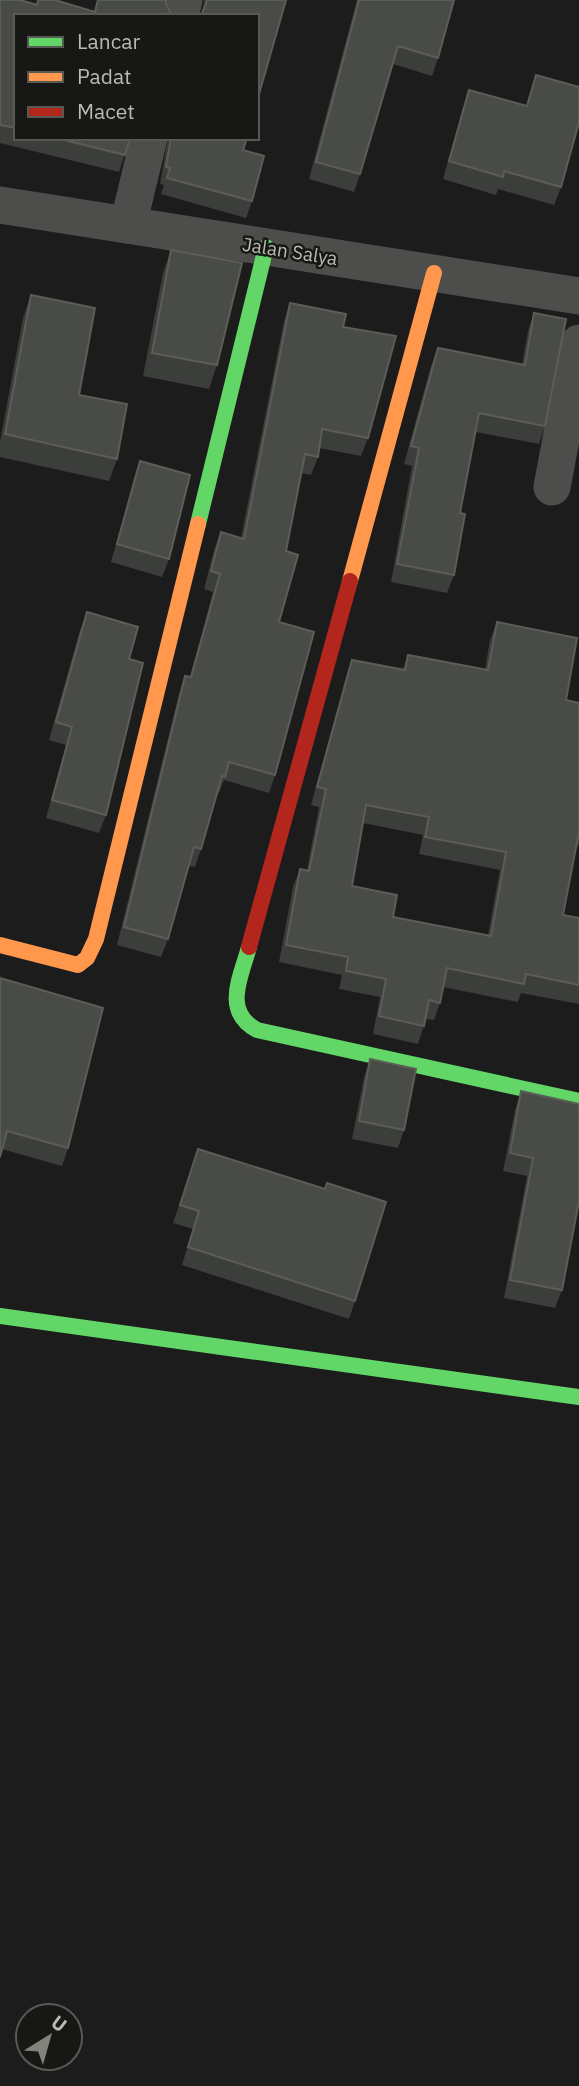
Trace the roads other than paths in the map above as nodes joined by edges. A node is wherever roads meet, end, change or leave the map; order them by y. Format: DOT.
graph roads {
  1 [pos="149,140"];
  2 [pos="0,205"];
  3 [pos="128,225"];
  4 [pos="266,247"];
  5 [pos="434,273"];
  6 [pos="579,296"];
  7 [pos="579,343"];
  8 [pos="552,487"];
  9 [pos="0,944"];
  10 [pos="579,1101"];
  11 [pos="0,1317"];
  12 [pos="579,1397"];
  1 -- 3 [label="street"];
  2 -- 3 [label="street, Jalan Salya"];
  3 -- 4 [label="street, Jalan Salya"];
  4 -- 5 [label="street, Jalan Salya"];
  4 -- 9 [label="street"];
  5 -- 6 [label="street, Jalan Salya"];
  5 -- 10 [label="street"];
  7 -- 8 [label="street"];
  11 -- 12 [label="street"];
}
